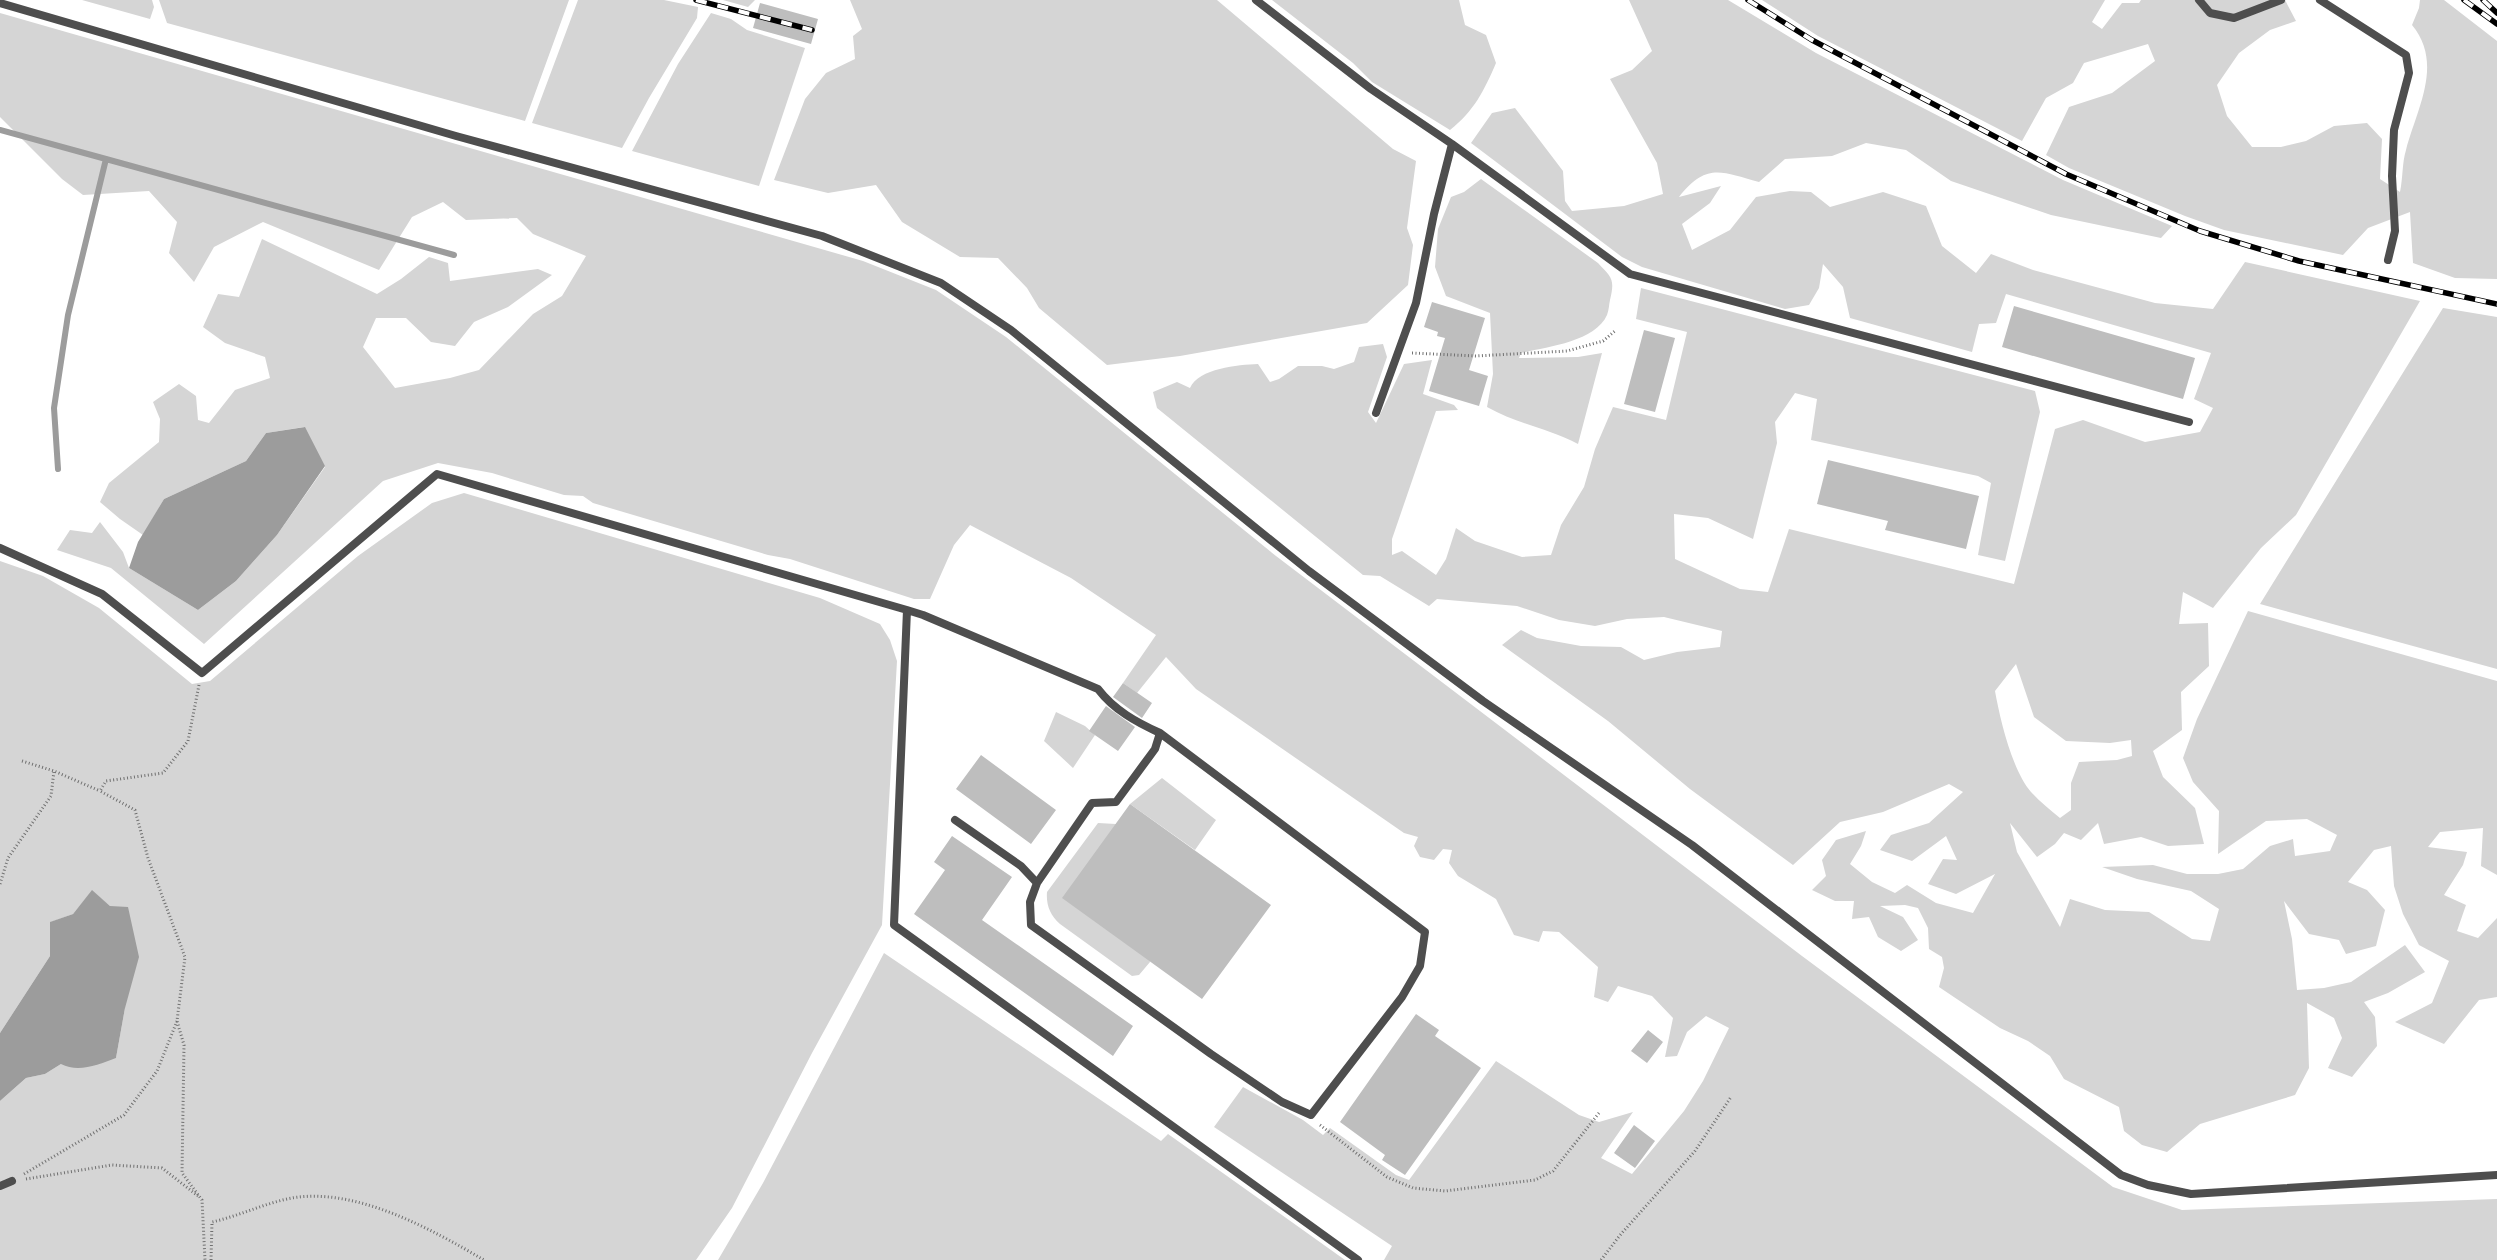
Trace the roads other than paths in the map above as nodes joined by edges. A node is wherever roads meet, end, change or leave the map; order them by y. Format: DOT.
graph roads {
  1 [pos="1256,0"];
  2 [pos="2200,0"];
  3 [pos="2281,0"];
  4 [pos="2320,0"];
  5 [pos="0,3"];
  6 [pos="1452,144"];
  7 [pos="2388,260"];
  8 [pos="1376,413"];
  9 [pos="2189,422"];
  10 [pos="0,548"];
  11 [pos="906,610"];
  12 [pos="1160,733"];
  13 [pos="955,820"];
  14 [pos="1037,882"];
  15 [pos="2497,1175"];
  16 [pos="12,1181"];
  17 [pos="0,1186"];
  18 [pos="1358,1260"];
  1 -- 6 [label="lane"];
  2 -- 3 [label="lane"];
  4 -- 7 [label="lane"];
  5 -- 15 [label="lane"];
  6 -- 8 [label="lane"];
  6 -- 9 [label="lane"];
  10 -- 11 [label="lane"];
  11 -- 12 [label="lane"];
  11 -- 18 [label="lane"];
  12 -- 14 [label="lane"];
  12 -- 14 [label="lane"];
  13 -- 14 [label="lane"];
  16 -- 17 [label="lane"];
}
